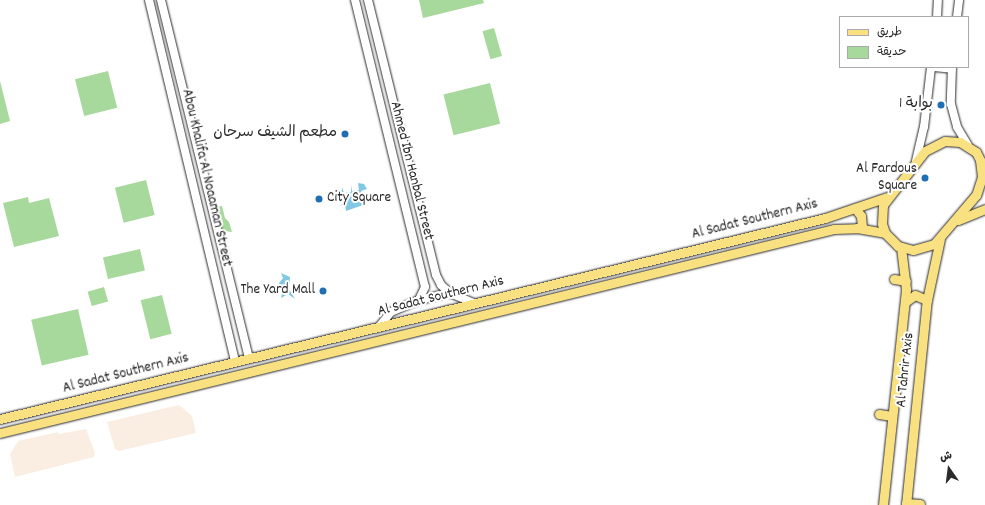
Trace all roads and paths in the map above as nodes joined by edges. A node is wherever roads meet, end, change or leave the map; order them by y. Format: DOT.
graph roads {
  1 [pos="149,0"];
  2 [pos="161,0"];
  3 [pos="355,0"];
  4 [pos="368,0"];
  5 [pos="938,0"];
  6 [pos="959,0"];
  7 [pos="937,16"];
  8 [pos="957,16"];
  9 [pos="384,64"];
  10 [pos="371,67"];
  11 [pos="933,68"];
  12 [pos="952,68"];
  13 [pos="387,79"];
  14 [pos="375,82"];
  15 [pos="190,118"];
  16 [pos="178,121"];
  17 [pos="968,145"];
  18 [pos="915,162"];
  19 [pos="983,168"];
  20 [pos="886,197"];
  21 [pos="855,208"];
  22 [pos="985,209"];
  23 [pos="957,220"];
  24 [pos="862,228"];
  25 [pos="885,233"];
  26 [pos="940,239"];
  27 [pos="901,247"];
  28 [pos="433,262"];
  29 [pos="420,265"];
  30 [pos="894,279"];
  31 [pos="438,281"];
  32 [pos="906,281"];
  33 [pos="425,284"];
  34 [pos="450,293"];
  35 [pos="419,300"];
  36 [pos="927,300"];
  37 [pos="905,302"];
  38 [pos="474,303"];
  39 [pos="236,306"];
  40 [pos="224,315"];
  41 [pos="238,316"];
  42 [pos="379,327"];
  43 [pos="250,358"];
  44 [pos="233,362"];
  45 [pos="879,414"];
  46 [pos="892,416"];
  47 [pos="0,419"];
  48 [pos="0,433"];
  49 [pos="906,504"];
  50 [pos="920,504"];
  51 [pos="883,505"];
  1 -- 16 [label="street, Abou Khalifa Al Noaaman Street"];
  2 -- 15 [label="street, Abou Khalifa Al Noaaman Street"];
  3 -- 10 [label="street, Ahmed Ibn Hanbal Street"];
  4 -- 9 [label="street, Ahmed Ibn Hanbal Street"];
  5 -- 7 [label="street"];
  6 -- 8 [label="street"];
  9 -- 10 [label="street"];
  9 -- 13 [label="street, Ahmed Ibn Hanbal Street"];
  10 -- 14 [label="street, Ahmed Ibn Hanbal Street"];
  11 -- 18 [label="street"];
  12 -- 17 [label="street"];
  13 -- 14 [label="street"];
  13 -- 28 [label="street, Ahmed Ibn Hanbal Street"];
  14 -- 29 [label="street, Ahmed Ibn Hanbal Street"];
  15 -- 16 [label="street"];
  15 -- 39 [label="street, Abou Khalifa Al Noaaman Street"];
  16 -- 40 [label="street, Abou Khalifa Al Noaaman Street"];
  17 -- 18 [label="main road"];
  17 -- 19 [label="main road"];
  18 -- 20 [label="main road"];
  19 -- 23 [label="main road"];
  20 -- 21 [label="main road, Al Sadat Southern Axis"];
  20 -- 25 [label="main road"];
  21 -- 24 [label="main road"];
  21 -- 38 [label="main road, Al Sadat Southern Axis"];
  22 -- 23 [label="main road"];
  23 -- 26 [label="main road"];
  24 -- 25 [label="main road, Al Sadat Southern Axis"];
  24 -- 48 [label="main road, Al Sadat Southern Axis"];
  25 -- 27 [label="main road"];
  26 -- 27 [label="main road"];
  26 -- 36 [label="main road, Al Tahrir Axis"];
  27 -- 32 [label="main road, Al Tahrir Axis"];
  28 -- 29 [label="street"];
  28 -- 31 [label="street, Ahmed Ibn Hanbal Street"];
  29 -- 33 [label="street, Ahmed Ibn Hanbal Street"];
  30 -- 32 [label="main road"];
  31 -- 33 [label="street"];
  31 -- 34 [label="street"];
  32 -- 37 [label="main road, Al Tahrir Axis"];
  33 -- 35 [label="street"];
  34 -- 35 [label="street"];
  34 -- 38 [label="street"];
  35 -- 42 [label="street"];
  36 -- 37 [label="main road"];
  36 -- 49 [label="main road, Al Tahrir Axis"];
  37 -- 46 [label="main road, Al Tahrir Axis"];
  38 -- 42 [label="main road, Al Sadat Southern Axis"];
  39 -- 40 [label="street"];
  39 -- 41 [label="street, Abou Khalifa Al Noaaman Street"];
  40 -- 41 [label="street"];
  40 -- 44 [label="street, Abou Khalifa Al Noaaman Street"];
  41 -- 43 [label="street, Abou Khalifa Al Noaaman Street"];
  42 -- 43 [label="main road, Al Sadat Southern Axis"];
  43 -- 44 [label="main road, Al Sadat Southern Axis"];
  44 -- 47 [label="main road, Al Sadat Southern Axis"];
  45 -- 46 [label="main road"];
  46 -- 51 [label="main road, Al Tahrir Axis"];
  49 -- 50 [label="main road"];
}
